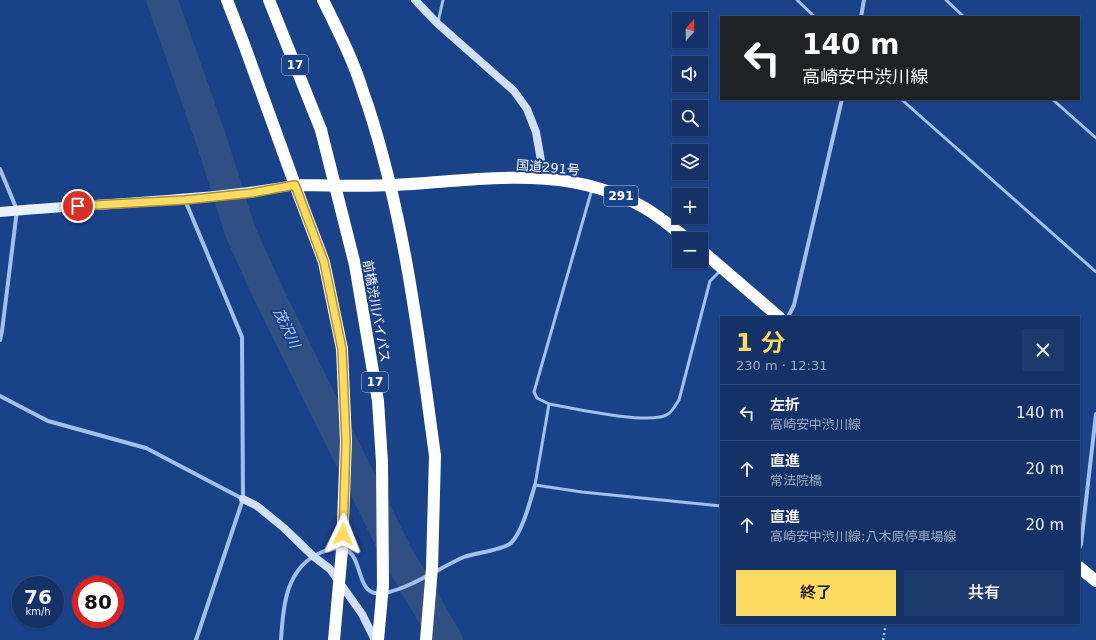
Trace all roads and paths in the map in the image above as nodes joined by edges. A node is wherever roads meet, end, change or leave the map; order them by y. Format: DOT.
graph roads {
  1 [pos="227,0"];
  2 [pos="269,0"];
  3 [pos="323,0"];
  4 [pos="415,0"];
  5 [pos="443,0"];
  6 [pos="797,0"];
  7 [pos="864,0"];
  8 [pos="946,0"];
  9 [pos="814,16"];
  10 [pos="860,16"];
  11 [pos="963,16"];
  12 [pos="438,23"];
  13 [pos="842,100"];
  14 [pos="902,100"];
  15 [pos="1053,100"];
  16 [pos="1096,138"];
  17 [pos="0,169"];
  18 [pos="544,178"];
  19 [pos="295,185"];
  20 [pos="391,185"];
  21 [pos="593,186"];
  22 [pos="185,200"];
  23 [pos="17,210"];
  24 [pos="0,212"];
  25 [pos="678,232"];
  26 [pos="708,256"];
  27 [pos="723,269"];
  28 [pos="1096,272"];
  29 [pos="777,316"];
  30 [pos="788,316"];
  31 [pos="0,340"];
  32 [pos="0,396"];
  33 [pos="549,404"];
  34 [pos="1096,414"];
  35 [pos="535,485"];
  36 [pos="243,499"];
  37 [pos="720,506"];
  38 [pos="1080,546"];
  39 [pos="313,556"];
  40 [pos="1080,568"];
  41 [pos="1096,581"];
  42 [pos="886,624"];
  43 [pos="196,640"];
  44 [pos="281,640"];
  45 [pos="334,640"];
  46 [pos="377,640"];
  47 [pos="426,640"];
  48 [pos="883,640"];
  1 -- 19 [label="highway, 17"];
  2 -- 46 [label="highway, 前橋渋川バイパス / 17, bridge"];
  3 -- 20 [label="highway"];
  4 -- 12 [label="street"];
  5 -- 12 [label="lane"];
  6 -- 9 [label="lane"];
  7 -- 10 [label="street"];
  8 -- 11 [label="lane"];
  12 -- 18 [label="street"];
  13 -- 30 [label="street"];
  14 -- 28 [label="lane"];
  15 -- 16 [label="lane"];
  17 -- 23 [label="street"];
  18 -- 20 [label="highway, 国道291号 / 291"];
  18 -- 21 [label="highway, 国道291号 / 291"];
  19 -- 20 [label="highway, 国道291号 / 291"];
  19 -- 22 [label="main road"];
  19 -- 45 [label="highway, 17, bridge"];
  20 -- 47 [label="highway, bridge"];
  21 -- 25 [label="highway, 国道291号 / 291"];
  21 -- 33 [label="lane"];
  22 -- 23 [label="main road"];
  22 -- 36 [label="street"];
  23 -- 24 [label="main road"];
  23 -- 31 [label="street"];
  26 -- 27 [label="highway"];
  27 -- 29 [label="highway"];
  27 -- 33 [label="lane"];
  32 -- 36 [label="street"];
  33 -- 35 [label="lane"];
  34 -- 38 [label="street"];
  35 -- 37 [label="lane"];
  35 -- 39 [label="street"];
  36 -- 39 [label="street"];
  36 -- 43 [label="street"];
  39 -- 44 [label="street"];
  39 -- 46 [label="street"];
  40 -- 41 [label="highway"];
  42 -- 48 [label="path"];
}
